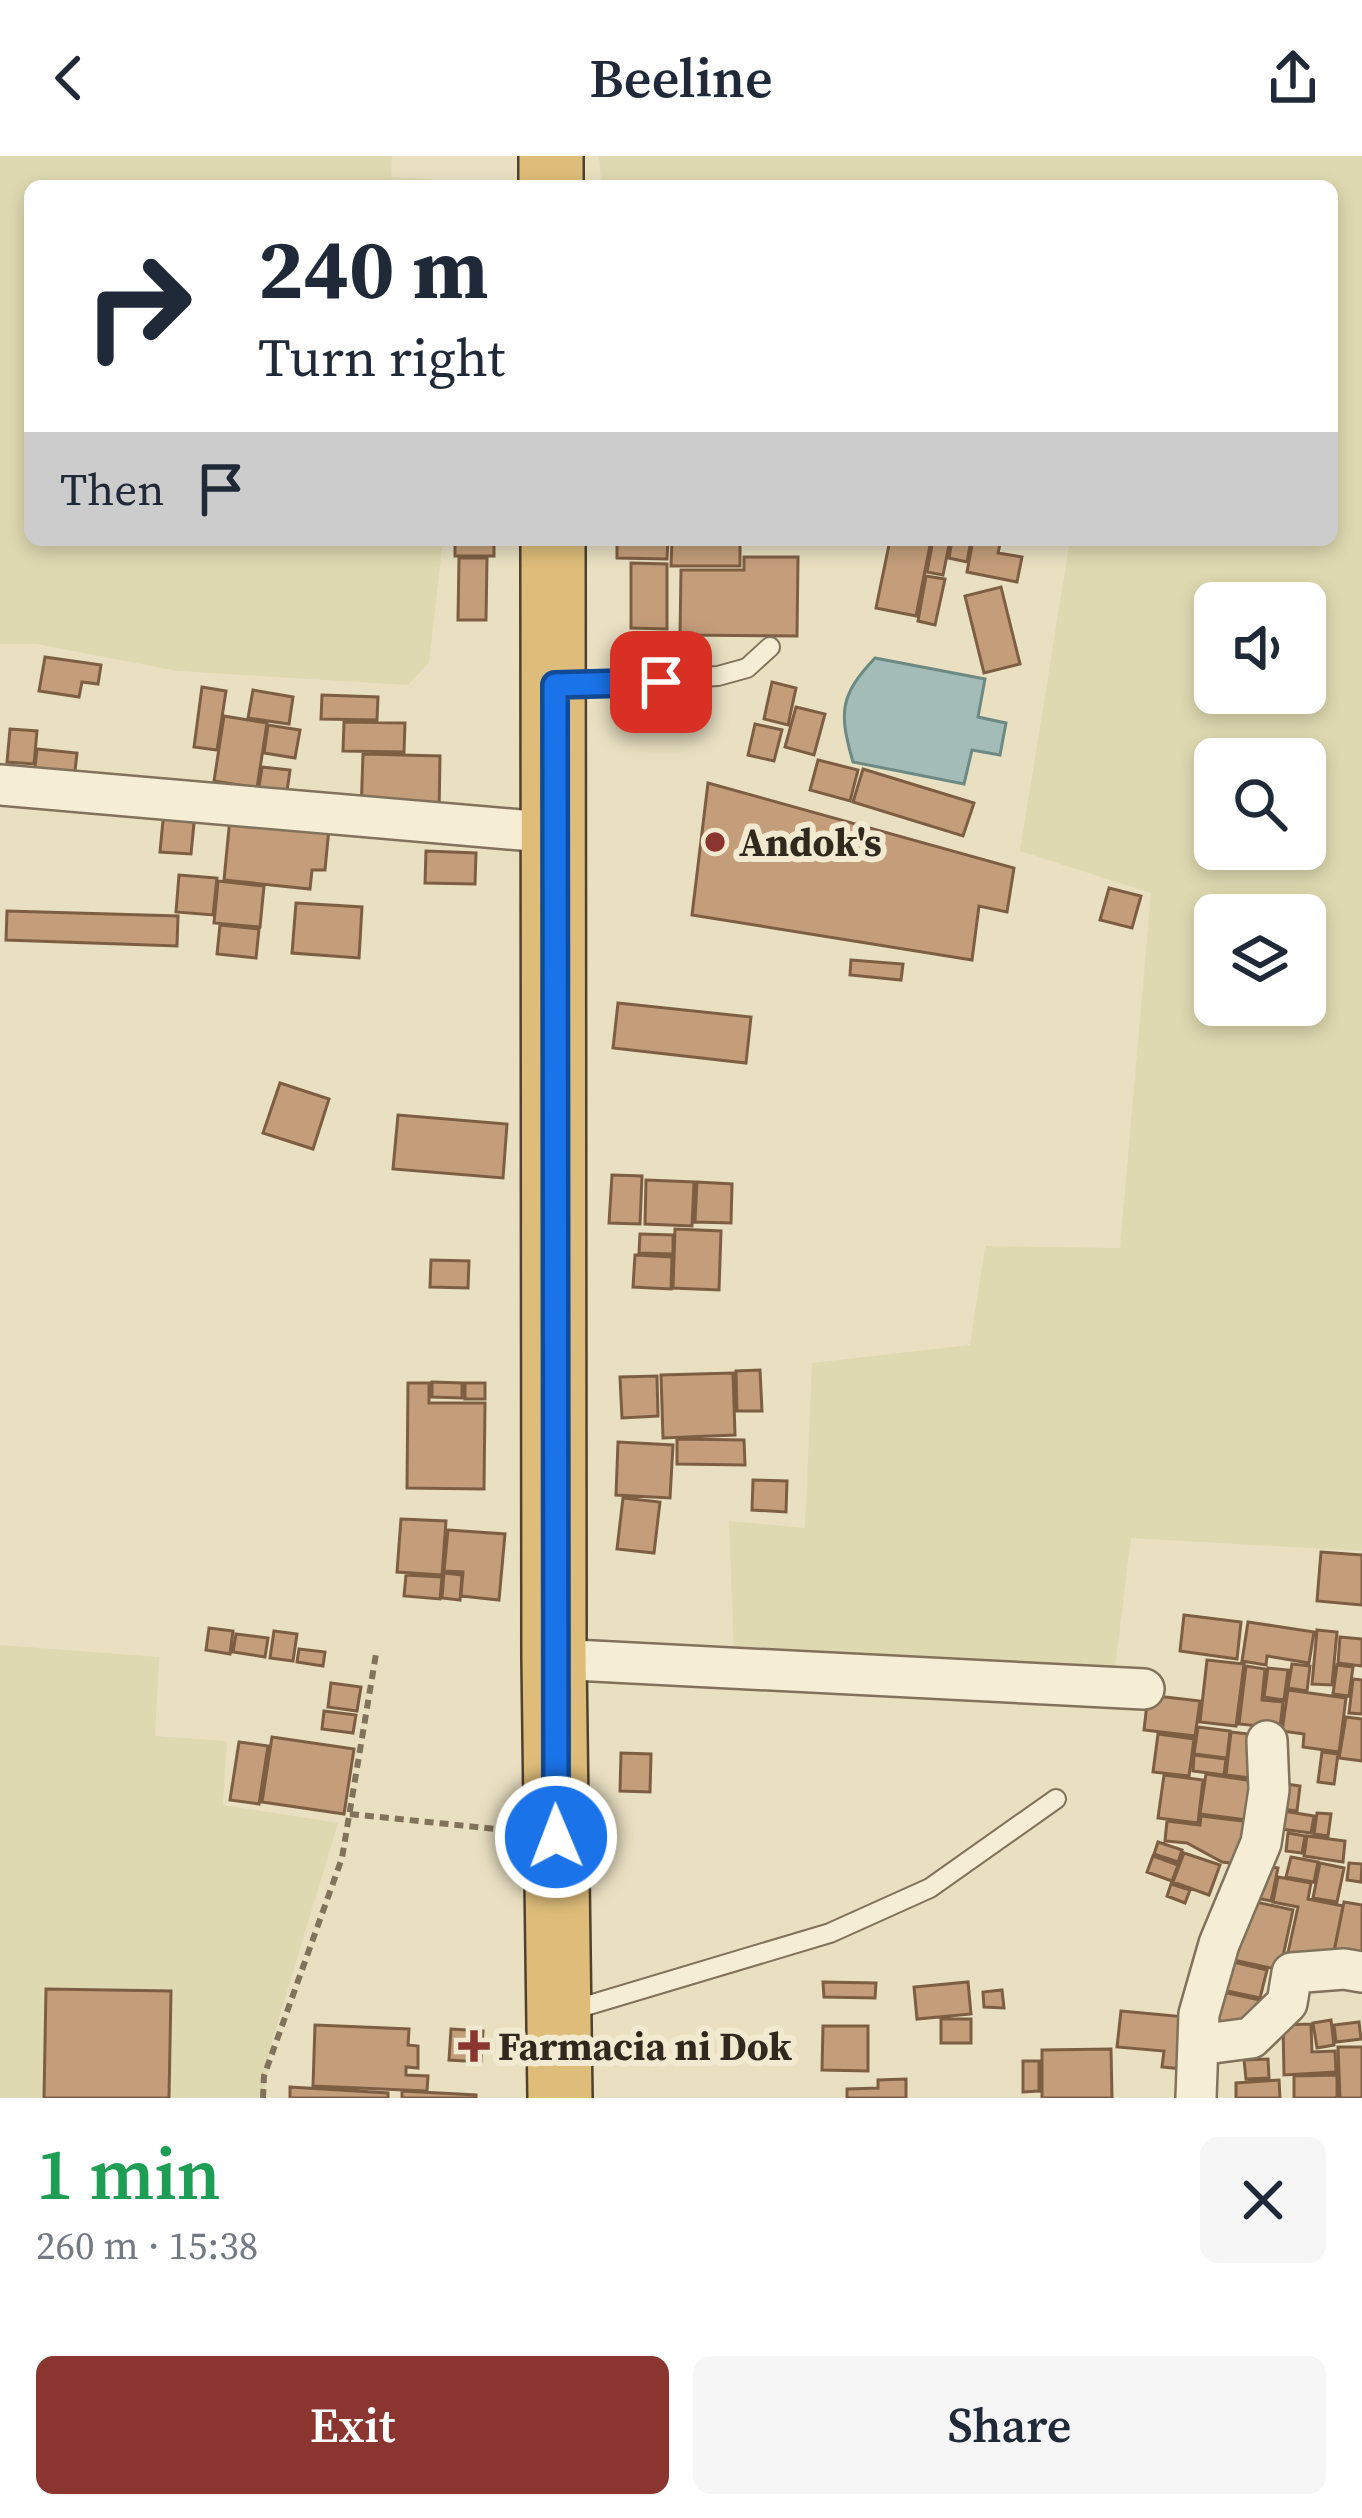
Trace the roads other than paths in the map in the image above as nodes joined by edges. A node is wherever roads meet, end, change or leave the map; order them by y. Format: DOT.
graph roads {
  1 [pos="554,546"];
  2 [pos="770,647"];
  3 [pos="555,685"];
  4 [pos="0,784"];
  5 [pos="556,833"];
  6 [pos="554,1659"];
  7 [pos="1144,1689"];
  8 [pos="1267,1741"];
  9 [pos="1056,1799"];
  10 [pos="1362,1972"];
  11 [pos="559,2014"];
  12 [pos="1198,2044"];
  13 [pos="560,2098"];
  14 [pos="1196,2098"];
  1 -- 3 [label="highway"];
  2 -- 3 [label="lane"];
  3 -- 5 [label="highway"];
  4 -- 5 [label="street"];
  5 -- 6 [label="highway"];
  6 -- 7 [label="street"];
  6 -- 11 [label="highway"];
  8 -- 12 [label="street"];
  9 -- 11 [label="lane"];
  10 -- 12 [label="street"];
  11 -- 13 [label="highway"];
  12 -- 14 [label="street"];
}
